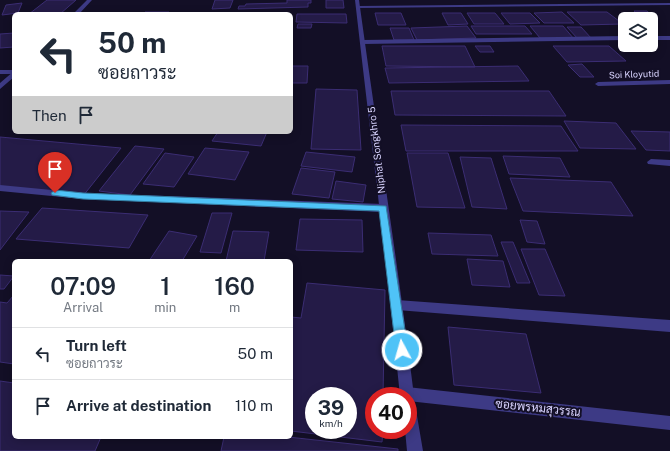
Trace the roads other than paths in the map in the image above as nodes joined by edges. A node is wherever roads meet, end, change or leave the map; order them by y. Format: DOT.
graph roads {
  1 [pos="90,0"];
  2 [pos="358,3"];
  3 [pos="670,4"];
  4 [pos="78,12"];
  5 [pos="618,38"];
  6 [pos="658,38"];
  7 [pos="670,38"];
  8 [pos="363,42"];
  9 [pos="0,72"];
  10 [pos="12,73"];
  11 [pos="12,75"];
  12 [pos="670,82"];
  13 [pos="598,84"];
  14 [pos="0,87"];
  15 [pos="651,162"];
  16 [pos="670,163"];
  17 [pos="0,188"];
  18 [pos="383,208"];
  19 [pos="397,305"];
  20 [pos="670,326"];
  21 [pos="406,387"];
  22 [pos="417,399"];
  23 [pos="670,423"];
  24 [pos="413,439"];
  25 [pos="415,451"];
  1 -- 4 [label="street"];
  2 -- 3 [label="street"];
  2 -- 8 [label="street, Niphat Songkhro 5"];
  5 -- 8 [label="street"];
  6 -- 7 [label="street"];
  8 -- 18 [label="street, Niphat Songkhro 5"];
  9 -- 10 [label="street"];
  11 -- 14 [label="street"];
  12 -- 13 [label="street, Soi Kloyutid"];
  15 -- 16 [label="street"];
  17 -- 18 [label="street"];
  18 -- 19 [label="street, Niphat Songkhro 5"];
  19 -- 20 [label="street"];
  19 -- 21 [label="street, Niphat Songkhro 5"];
  22 -- 23 [label="street, ซอยพรหมสุวรรณ"];
  24 -- 25 [label="street, Niphat Songkhro 5"];
}
